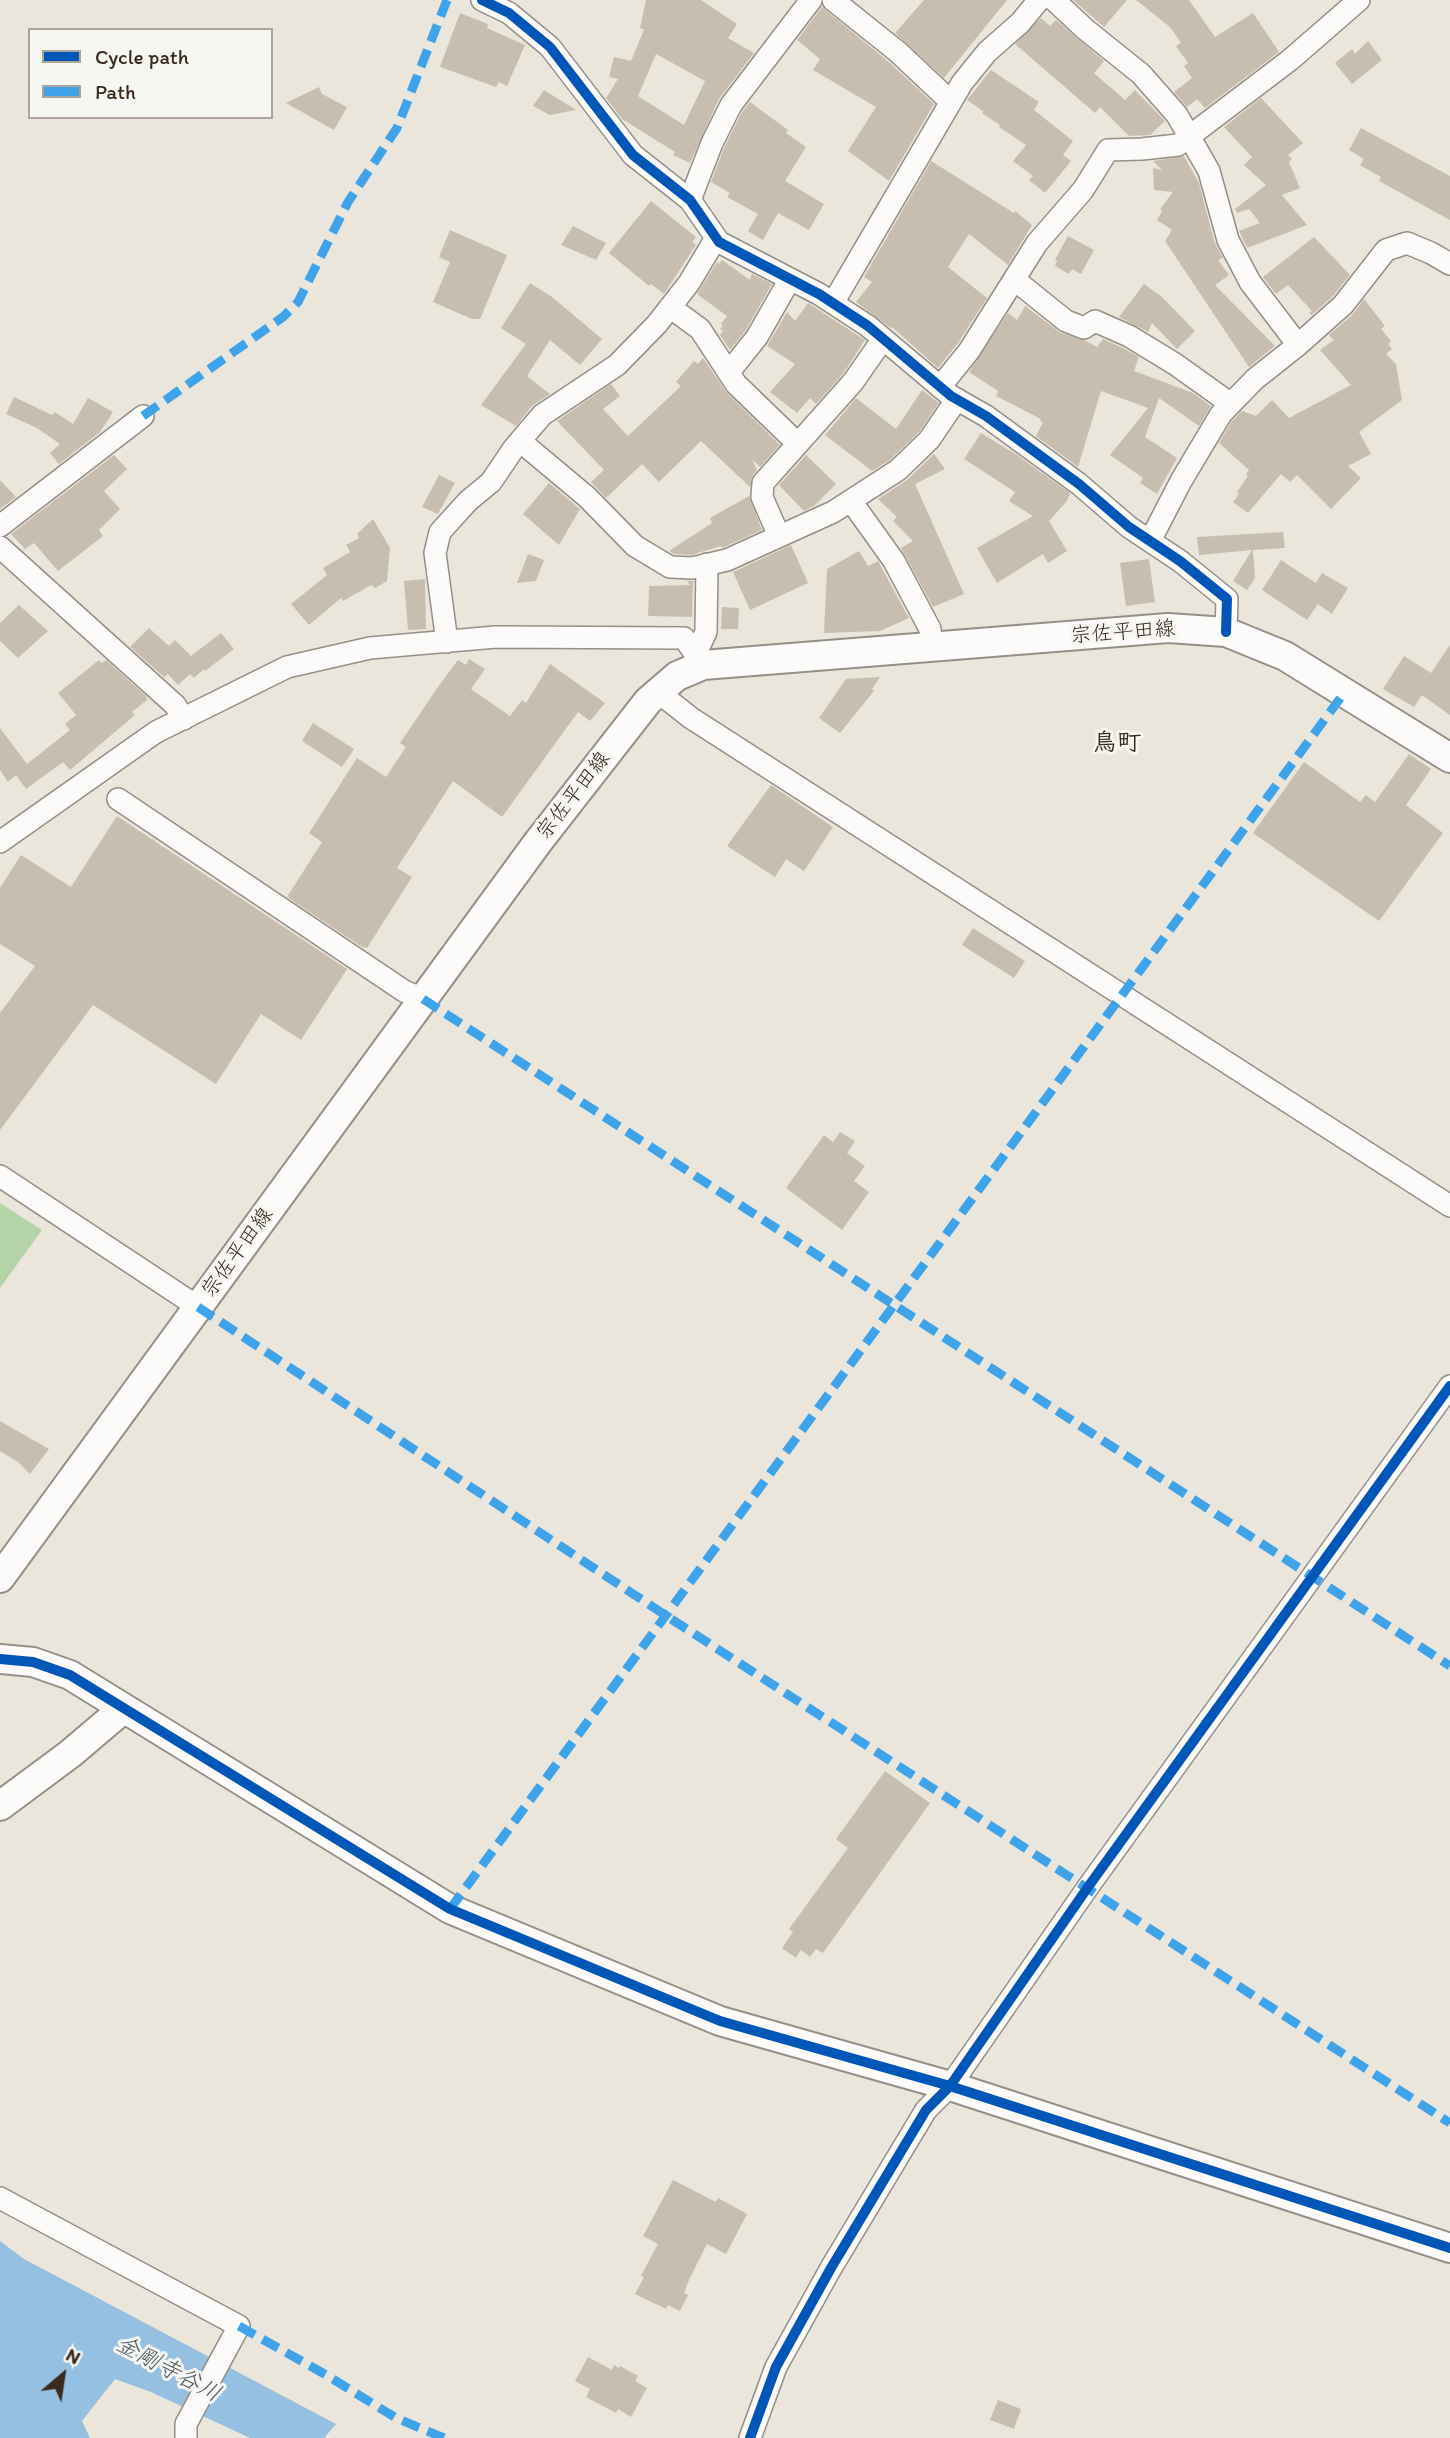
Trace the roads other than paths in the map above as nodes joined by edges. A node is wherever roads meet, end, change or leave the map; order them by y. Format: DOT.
graph roads {
  1 [pos="482,0"];
  2 [pos="811,0"];
  3 [pos="833,0"];
  4 [pos="1039,0"];
  5 [pos="1054,0"];
  6 [pos="1359,0"];
  7 [pos="951,102"];
  8 [pos="1189,137"];
  9 [pos="690,200"];
  10 [pos="716,238"];
  11 [pos="1450,264"];
  12 [pos="790,279"];
  13 [pos="1015,280"];
  14 [pos="833,303"];
  15 [pos="670,307"];
  16 [pos="883,339"];
  17 [pos="1298,345"];
  18 [pos="729,372"];
  19 [pos="948,393"];
  20 [pos="1231,404"];
  21 [pos="142,416"];
  22 [pos="520,441"];
  23 [pos="797,443"];
  24 [pos="851,500"];
  25 [pos="0,526"];
  26 [pos="779,536"];
  27 [pos="1150,541"];
  28 [pos="0,547"];
  29 [pos="707,564"];
  30 [pos="1226,632"];
  31 [pos="447,642"];
  32 [pos="932,648"];
  33 [pos="700,659"];
  34 [pos="659,692"];
  35 [pos="184,719"];
  36 [pos="1450,758"];
  37 [pos="118,799"];
  38 [pos="4,832"];
  39 [pos="423,999"];
  40 [pos="0,1176"];
  41 [pos="1450,1206"];
  42 [pos="198,1307"];
  43 [pos="1450,1386"];
  44 [pos="0,1578"];
  45 [pos="0,1659"];
  46 [pos="123,1709"];
  47 [pos="0,1806"];
  48 [pos="950,2086"];
  49 [pos="0,2198"];
  50 [pos="1450,2248"];
  51 [pos="186,2431"];
  52 [pos="750,2438"];
  1 -- 9 [label="street"];
  2 -- 9 [label="street"];
  3 -- 7 [label="street"];
  4 -- 7 [label="street"];
  5 -- 8 [label="street"];
  6 -- 8 [label="street"];
  7 -- 14 [label="street"];
  8 -- 13 [label="street"];
  8 -- 17 [label="street"];
  9 -- 10 [label="street"];
  10 -- 12 [label="street"];
  10 -- 15 [label="street"];
  11 -- 17 [label="street"];
  12 -- 14 [label="street"];
  12 -- 18 [label="street"];
  13 -- 19 [label="street"];
  13 -- 20 [label="street"];
  14 -- 16 [label="street"];
  15 -- 18 [label="street"];
  15 -- 22 [label="street"];
  16 -- 19 [label="street"];
  16 -- 23 [label="street"];
  17 -- 20 [label="street"];
  18 -- 23 [label="street"];
  19 -- 24 [label="street"];
  19 -- 27 [label="street"];
  20 -- 27 [label="street"];
  21 -- 25 [label="street"];
  22 -- 29 [label="street"];
  22 -- 31 [label="street"];
  23 -- 26 [label="street"];
  24 -- 26 [label="street"];
  24 -- 32 [label="street"];
  26 -- 29 [label="street"];
  27 -- 30 [label="street"];
  28 -- 35 [label="street"];
  29 -- 33 [label="street"];
  30 -- 32 [label="main road, 宗佐平田線"];
  30 -- 36 [label="main road, 宗佐平田線"];
  31 -- 33 [label="street"];
  31 -- 35 [label="street"];
  32 -- 33 [label="main road, 宗佐平田線"];
  33 -- 34 [label="main road, 宗佐平田線"];
  34 -- 39 [label="main road, 宗佐平田線"];
  34 -- 41 [label="street"];
  35 -- 38 [label="street"];
  37 -- 39 [label="street"];
  39 -- 42 [label="main road, 宗佐平田線"];
  40 -- 42 [label="street"];
  42 -- 44 [label="main road, 宗佐平田線"];
  43 -- 48 [label="street"];
  45 -- 46 [label="main road"];
  46 -- 47 [label="main road"];
  46 -- 48 [label="main road"];
  48 -- 50 [label="main road"];
  48 -- 52 [label="street"];
  49 -- 51 [label="street"];
}
